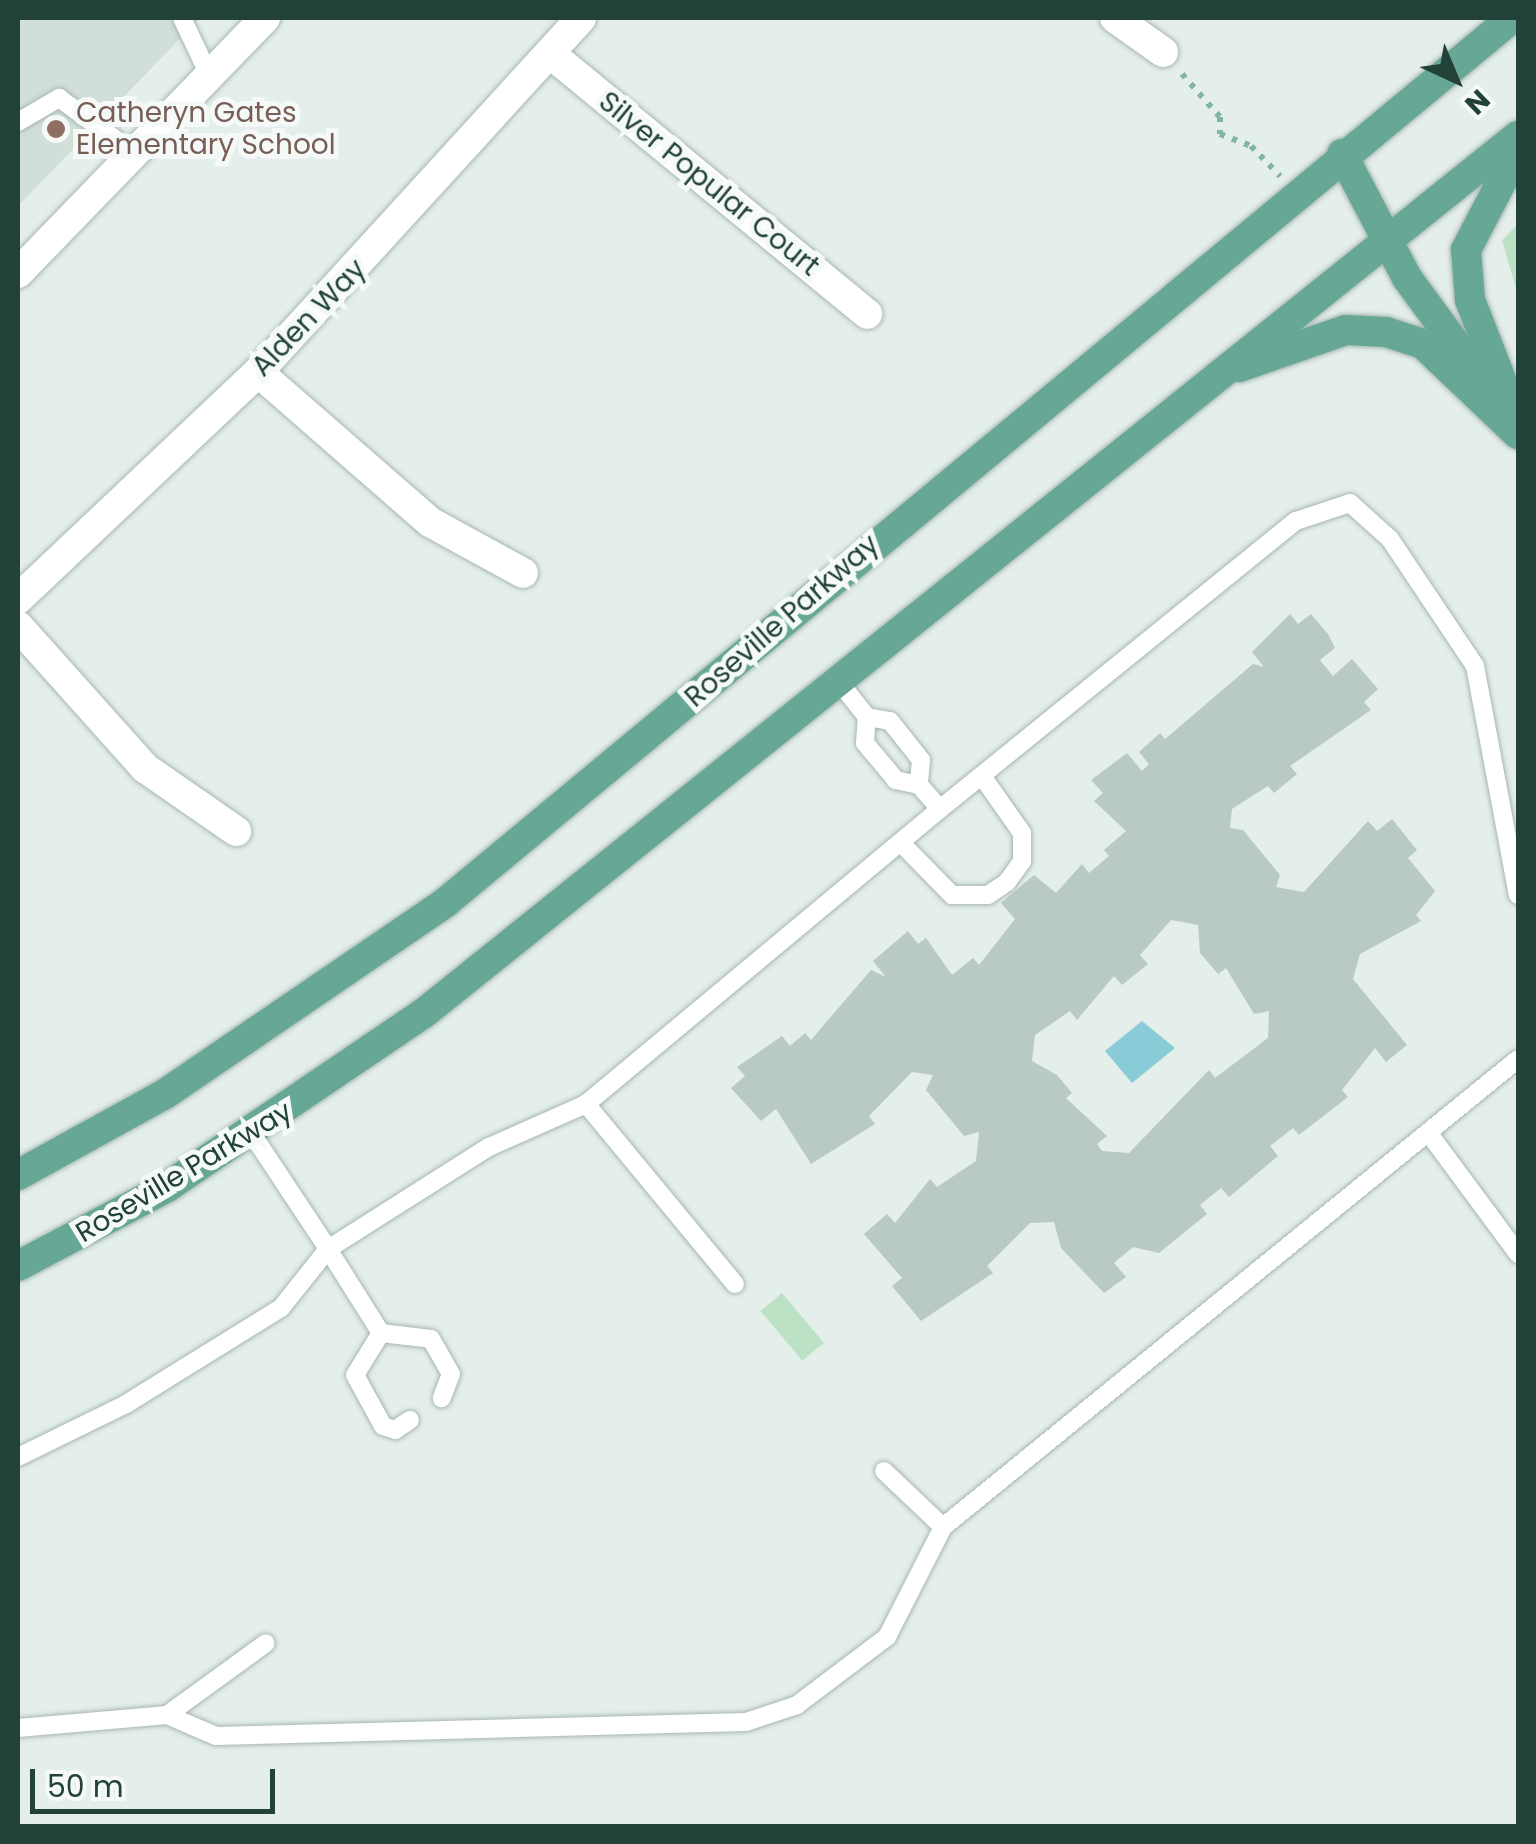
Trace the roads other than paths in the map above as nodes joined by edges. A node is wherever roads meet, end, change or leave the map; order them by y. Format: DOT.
graph roads {
  1 [pos="182,18"];
  2 [pos="265,18"];
  3 [pos="581,18"];
  4 [pos="1115,18"];
  5 [pos="1512,18"];
  6 [pos="1162,52"];
  7 [pos="552,55"];
  8 [pos="210,77"];
  9 [pos="18,122"];
  10 [pos="1518,136"];
  11 [pos="1518,150"];
  12 [pos="1342,154"];
  13 [pos="137,156"];
  14 [pos="1384,237"];
  15 [pos="18,273"];
  16 [pos="867,314"];
  17 [pos="258,372"];
  18 [pos="1222,373"];
  19 [pos="1518,430"];
  20 [pos="523,573"];
  21 [pos="18,599"];
  22 [pos="18,626"];
  23 [pos="840,683"];
  24 [pos="866,718"];
  25 [pos="982,776"];
  26 [pos="920,785"];
  27 [pos="940,809"];
  28 [pos="236,832"];
  29 [pos="900,843"];
  30 [pos="1518,895"];
  31 [pos="1518,1059"];
  32 [pos="586,1104"];
  33 [pos="252,1134"];
  34 [pos="1430,1135"];
  35 [pos="18,1175"];
  36 [pos="328,1249"];
  37 [pos="1518,1254"];
  38 [pos="18,1266"];
  39 [pos="735,1284"];
  40 [pos="381,1333"];
  41 [pos="442,1398"];
  42 [pos="410,1420"];
  43 [pos="18,1457"];
  44 [pos="884,1471"];
  45 [pos="943,1527"];
  46 [pos="266,1643"];
  47 [pos="166,1716"];
  48 [pos="18,1728"];
  1 -- 8 [label="lane"];
  2 -- 8 [label="street"];
  3 -- 7 [label="street, Alden Way"];
  4 -- 6 [label="street"];
  5 -- 12 [label="main road, Roseville Parkway"];
  7 -- 16 [label="street, Silver Popular Court"];
  7 -- 17 [label="street, Alden Way"];
  8 -- 13 [label="street"];
  9 -- 13 [label="lane"];
  10 -- 14 [label="main road, Roseville Parkway"];
  11 -- 19 [label="main road"];
  12 -- 14 [label="main road"];
  12 -- 35 [label="main road, Roseville Parkway"];
  13 -- 15 [label="street"];
  14 -- 18 [label="main road, Roseville Parkway"];
  14 -- 19 [label="main road"];
  17 -- 20 [label="street"];
  17 -- 21 [label="street, Alden Way"];
  18 -- 19 [label="main road"];
  18 -- 23 [label="main road, Roseville Parkway"];
  22 -- 28 [label="street"];
  23 -- 24 [label="lane"];
  23 -- 33 [label="main road, Roseville Parkway"];
  24 -- 26 [label="lane"];
  24 -- 26 [label="lane"];
  25 -- 27 [label="lane"];
  25 -- 29 [label="lane"];
  25 -- 30 [label="lane"];
  26 -- 27 [label="lane"];
  27 -- 29 [label="lane"];
  29 -- 32 [label="lane"];
  31 -- 34 [label="lane"];
  32 -- 36 [label="lane"];
  32 -- 39 [label="lane"];
  33 -- 36 [label="lane"];
  33 -- 38 [label="main road, Roseville Parkway"];
  34 -- 37 [label="lane"];
  34 -- 45 [label="lane"];
  36 -- 40 [label="lane"];
  36 -- 43 [label="lane"];
  40 -- 41 [label="lane"];
  40 -- 42 [label="lane"];
  44 -- 45 [label="lane"];
  45 -- 47 [label="lane"];
  46 -- 47 [label="lane"];
  47 -- 48 [label="lane"];
}
